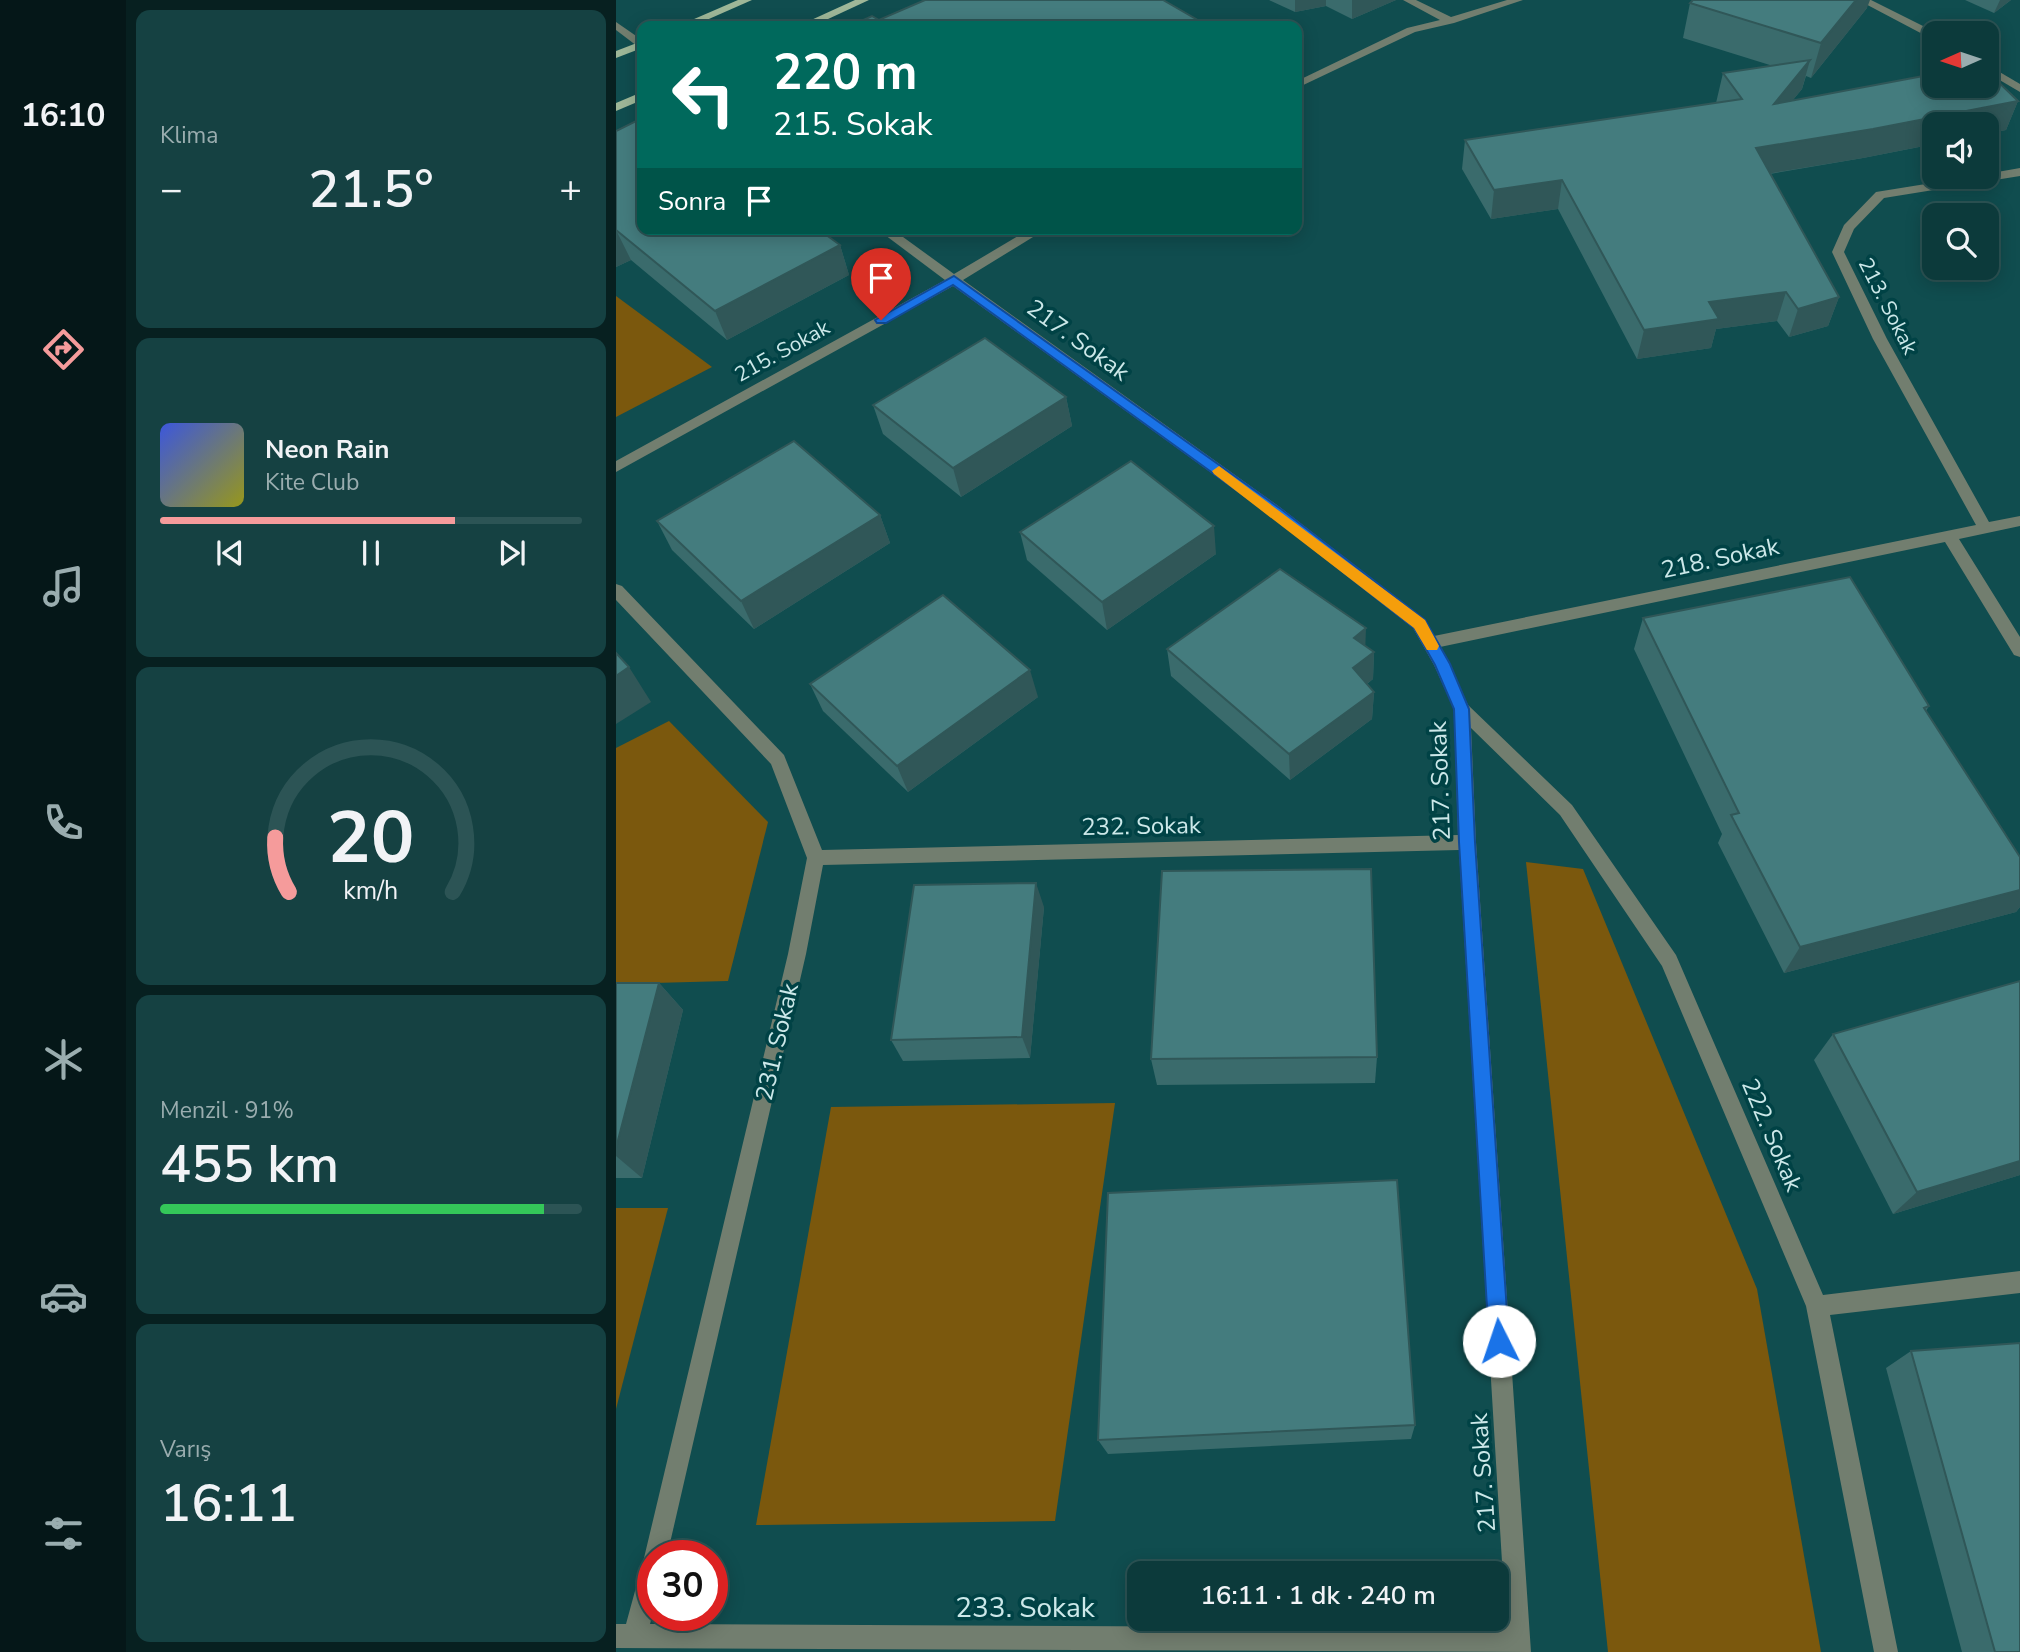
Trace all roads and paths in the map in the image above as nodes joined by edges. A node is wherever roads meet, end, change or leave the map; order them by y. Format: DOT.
graph roads {
  1 [pos="747,0"];
  2 [pos="864,0"];
  3 [pos="1408,0"];
  4 [pos="1518,0"];
  5 [pos="1863,0"];
  6 [pos="696,21"];
  7 [pos="816,21"];
  8 [pos="1450,21"];
  9 [pos="616,25"];
  10 [pos="1922,30"];
  11 [pos="637,41"];
  12 [pos="637,46"];
  13 [pos="616,55"];
  14 [pos="1999,75"];
  15 [pos="1302,83"];
  16 [pos="2020,89"];
  17 [pos="637,98"];
  18 [pos="616,107"];
  19 [pos="2020,172"];
  20 [pos="891,235"];
  21 [pos="1030,235"];
  22 [pos="954,280"];
  23 [pos="616,467"];
  24 [pos="2020,521"];
  25 [pos="1985,528"];
  26 [pos="1949,535"];
  27 [pos="616,590"];
  28 [pos="1430,643"];
  29 [pos="2020,651"];
  30 [pos="1462,709"];
  31 [pos="1467,842"];
  32 [pos="816,858"];
  33 [pos="2020,1282"];
  34 [pos="1817,1306"];
  35 [pos="659,1540"];
  36 [pos="637,1607"];
  37 [pos="626,1636"];
  38 [pos="1518,1646"];
  39 [pos="1886,1652"];
  1 -- 6 [label="main road"];
  2 -- 7 [label="main road"];
  3 -- 8 [label="street"];
  4 -- 8 [label="street"];
  5 -- 10 [label="street"];
  8 -- 15 [label="street"];
  9 -- 11 [label="street"];
  12 -- 13 [label="main road"];
  14 -- 16 [label="street"];
  17 -- 18 [label="main road"];
  19 -- 25 [label="street, 213. Sokak"];
  20 -- 22 [label="street, 217. Sokak"];
  21 -- 22 [label="street, 215. Sokak"];
  22 -- 23 [label="street, 215. Sokak"];
  22 -- 28 [label="street, 217. Sokak"];
  24 -- 25 [label="street, 218. Sokak"];
  25 -- 26 [label="street, 218. Sokak"];
  26 -- 28 [label="street, 218. Sokak"];
  26 -- 29 [label="street"];
  27 -- 32 [label="street"];
  28 -- 30 [label="street, 217. Sokak"];
  30 -- 31 [label="street, 217. Sokak"];
  30 -- 34 [label="street, 222. Sokak"];
  31 -- 32 [label="street, 232. Sokak"];
  31 -- 38 [label="street, 217. Sokak"];
  32 -- 35 [label="street, 231. Sokak"];
  33 -- 34 [label="street"];
  34 -- 39 [label="street, 222. Sokak"];
  36 -- 37 [label="street"];
  37 -- 38 [label="street, 233. Sokak"];
}
